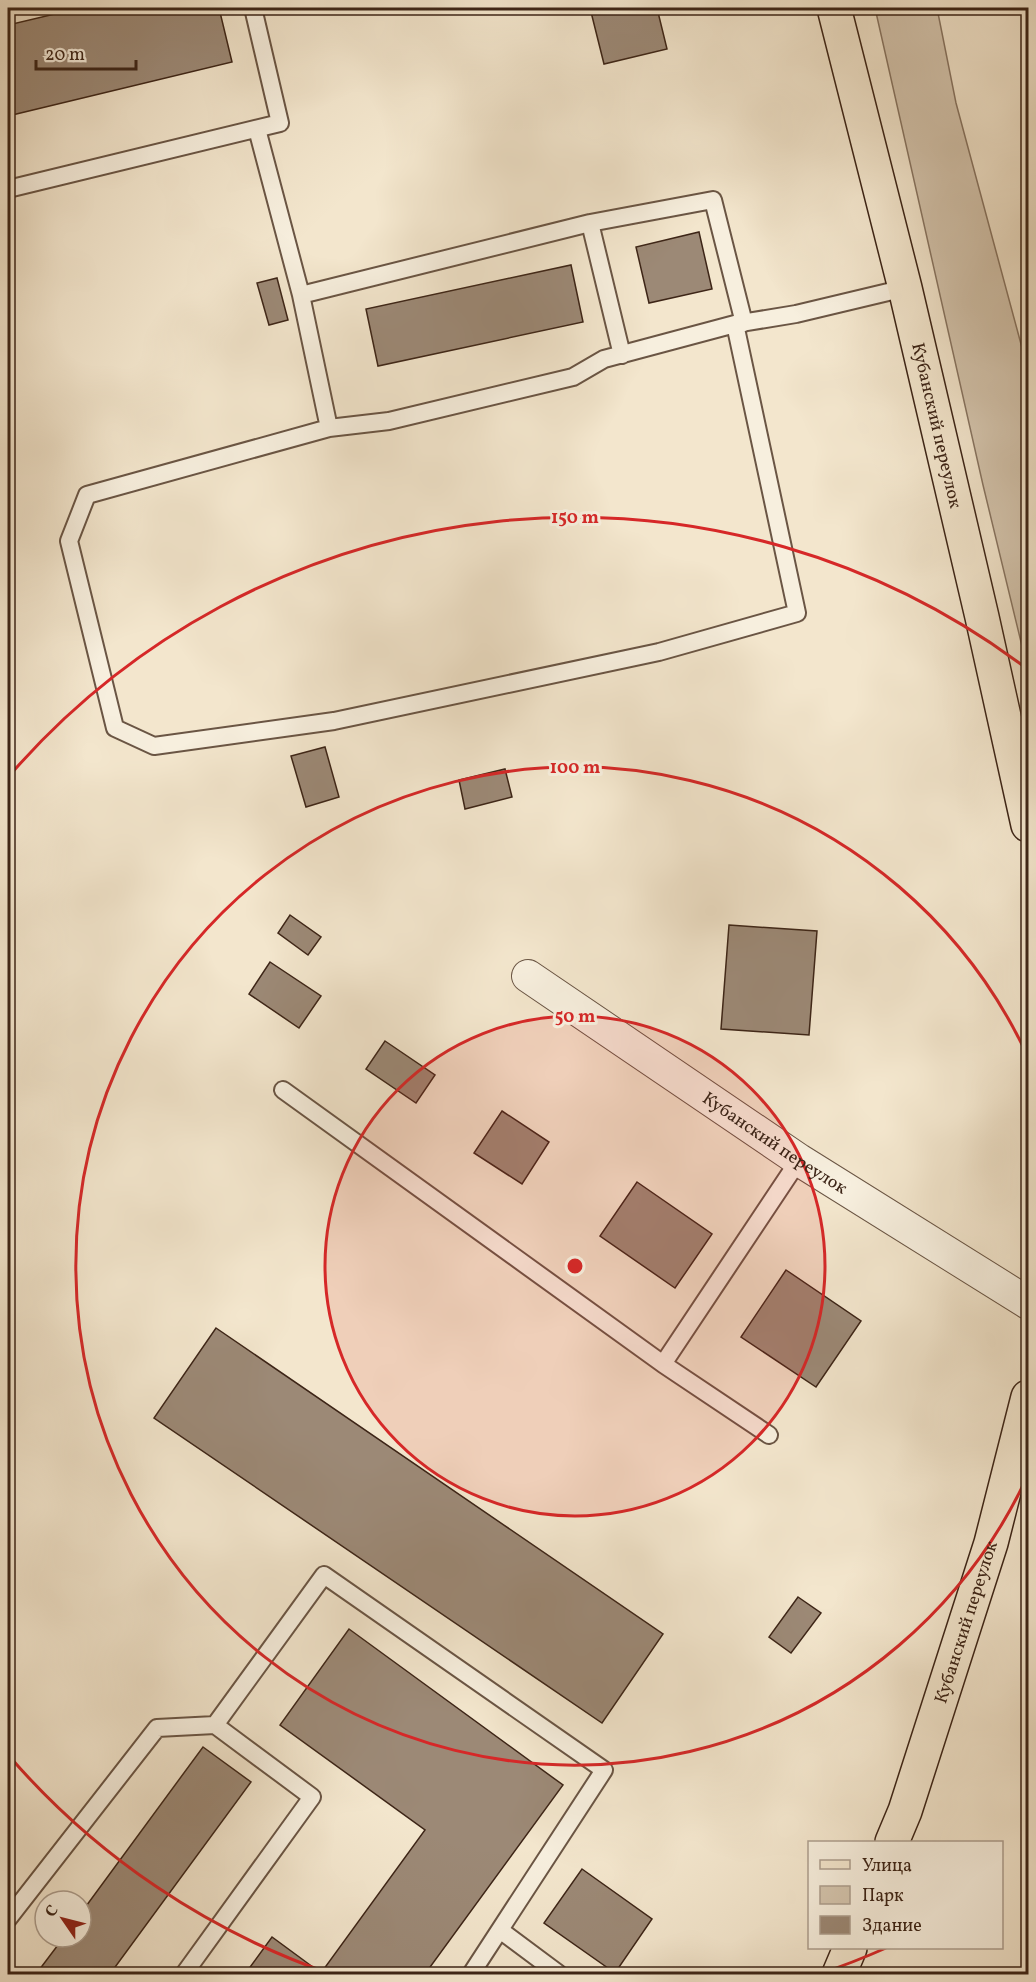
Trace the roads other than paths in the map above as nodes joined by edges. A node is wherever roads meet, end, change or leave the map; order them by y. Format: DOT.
graph roads {
  1 [pos="253,8"];
  2 [pos="833,15"];
  3 [pos="257,129"];
  4 [pos="8,189"];
  5 [pos="590,223"];
  6 [pos="905,288"];
  7 [pos="301,295"];
  8 [pos="740,324"];
  9 [pos="622,355"];
  10 [pos="329,428"];
  11 [pos="1029,825"];
  12 [pos="528,976"];
  13 [pos="283,1090"];
  14 [pos="799,1160"];
  15 [pos="1029,1303"];
  16 [pos="663,1364"];
  17 [pos="1029,1397"];
  18 [pos="769,1435"];
  19 [pos="214,1725"];
  20 [pos="892,1841"];
  21 [pos="8,1919"];
  22 [pos="500,1930"];
  23 [pos="849,1949"];
  24 [pos="184,1974"];
  25 [pos="471,1974"];
  26 [pos="559,1974"];
  27 [pos="839,1974"];
  1 -- 3 [label="lane"];
  2 -- 6 [label="main road, Кубанский переулок"];
  3 -- 4 [label="lane"];
  3 -- 7 [label="lane"];
  5 -- 7 [label="lane"];
  5 -- 8 [label="lane"];
  5 -- 9 [label="lane"];
  6 -- 8 [label="lane"];
  6 -- 11 [label="main road, Кубанский переулок"];
  7 -- 10 [label="lane"];
  8 -- 9 [label="lane"];
  8 -- 10 [label="lane"];
  9 -- 10 [label="lane"];
  12 -- 14 [label="street, Кубанский переулок"];
  13 -- 16 [label="lane"];
  14 -- 15 [label="street, Кубанский переулок"];
  14 -- 16 [label="lane"];
  16 -- 18 [label="lane"];
  17 -- 20 [label="main road, Кубанский переулок"];
  19 -- 21 [label="lane"];
  19 -- 22 [label="lane"];
  19 -- 24 [label="lane"];
  22 -- 25 [label="lane"];
  22 -- 26 [label="lane"];
  23 -- 27 [label="main road"];
}
